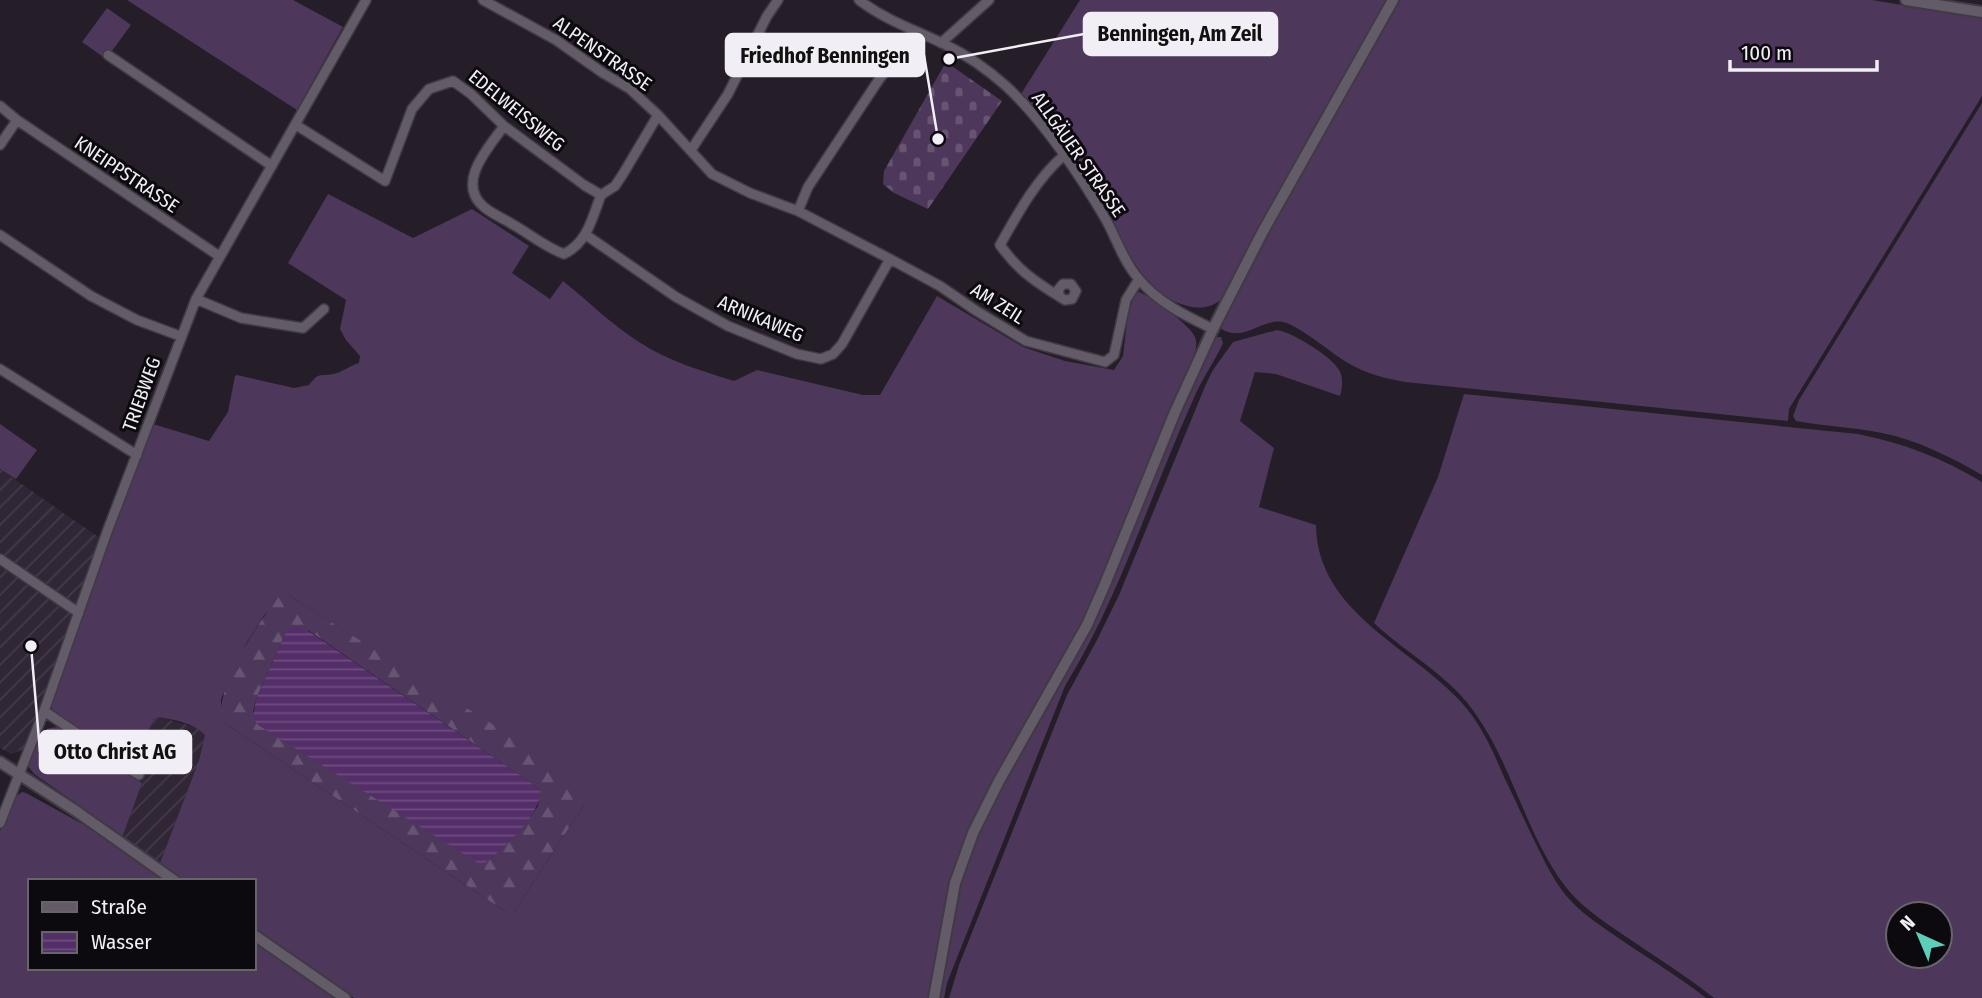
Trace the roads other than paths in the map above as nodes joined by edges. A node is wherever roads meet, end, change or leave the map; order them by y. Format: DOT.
graph roads {
  1 [pos="366,0"];
  2 [pos="483,0"];
  3 [pos="778,0"];
  4 [pos="859,0"];
  5 [pos="989,0"];
  6 [pos="1393,0"];
  7 [pos="1906,0"];
  8 [pos="1982,12"];
  9 [pos="914,32"];
  10 [pos="941,43"];
  11 [pos="108,55"];
  12 [pos="0,106"];
  13 [pos="658,116"];
  14 [pos="17,120"];
  15 [pos="296,125"];
  16 [pos="504,126"];
  17 [pos="0,145"];
  18 [pos="691,150"];
  19 [pos="1063,156"];
  20 [pos="272,166"];
  21 [pos="601,195"];
  22 [pos="798,211"];
  23 [pos="0,235"];
  24 [pos="586,235"];
  25 [pos="219,256"];
  26 [pos="890,259"];
  27 [pos="1139,279"];
  28 [pos="1060,297"];
  29 [pos="196,299"];
  30 [pos="324,309"];
  31 [pos="1213,328"];
  32 [pos="180,336"];
  33 [pos="0,369"];
  34 [pos="137,455"];
  35 [pos="0,559"];
  36 [pos="79,613"];
  37 [pos="44,711"];
  38 [pos="0,762"];
  39 [pos="18,774"];
  40 [pos="139,775"];
  41 [pos="0,824"];
  42 [pos="172,879"];
  43 [pos="256,936"];
  44 [pos="345,998"];
  45 [pos="934,998"];
  1 -- 15 [label="street, TRIEBWEG"];
  2 -- 13 [label="street, ALPENSTRASSE"];
  3 -- 18 [label="street"];
  4 -- 9 [label="street, ALLGÄUER STRASSE"];
  5 -- 10 [label="street"];
  6 -- 31 [label="street"];
  7 -- 8 [label="street"];
  9 -- 10 [label="street, ALLGÄUER STRASSE"];
  9 -- 22 [label="street"];
  10 -- 19 [label="street, ALLGÄUER STRASSE"];
  11 -- 20 [label="street"];
  12 -- 14 [label="street, KNEIPPSTRASSE"];
  13 -- 18 [label="street, ALPENSTRASSE"];
  13 -- 21 [label="street"];
  14 -- 17 [label="street"];
  14 -- 25 [label="street, KNEIPPSTRASSE"];
  15 -- 16 [label="street, EDELWEISSWEG"];
  15 -- 20 [label="street, TRIEBWEG"];
  16 -- 21 [label="street, EDELWEISSWEG"];
  16 -- 24 [label="street"];
  18 -- 22 [label="street, AM ZEIL"];
  19 -- 27 [label="street, ALLGÄUER STRASSE"];
  19 -- 28 [label="street"];
  20 -- 25 [label="street, TRIEBWEG"];
  21 -- 24 [label="street"];
  22 -- 26 [label="street, AM ZEIL"];
  23 -- 32 [label="street"];
  24 -- 26 [label="street, ARNIKAWEG"];
  25 -- 29 [label="street, TRIEBWEG"];
  26 -- 27 [label="street, AM ZEIL"];
  27 -- 31 [label="street, ALLGÄUER STRASSE"];
  29 -- 30 [label="street"];
  29 -- 32 [label="street, TRIEBWEG"];
  31 -- 45 [label="street"];
  32 -- 34 [label="street, TRIEBWEG"];
  33 -- 34 [label="street"];
  34 -- 36 [label="street, TRIEBWEG"];
  35 -- 36 [label="street"];
  36 -- 37 [label="street, TRIEBWEG"];
  37 -- 39 [label="street, TRIEBWEG"];
  37 -- 40 [label="street"];
  38 -- 39 [label="street"];
  39 -- 41 [label="street, TRIEBWEG"];
  39 -- 42 [label="street"];
  43 -- 44 [label="street"];
}
